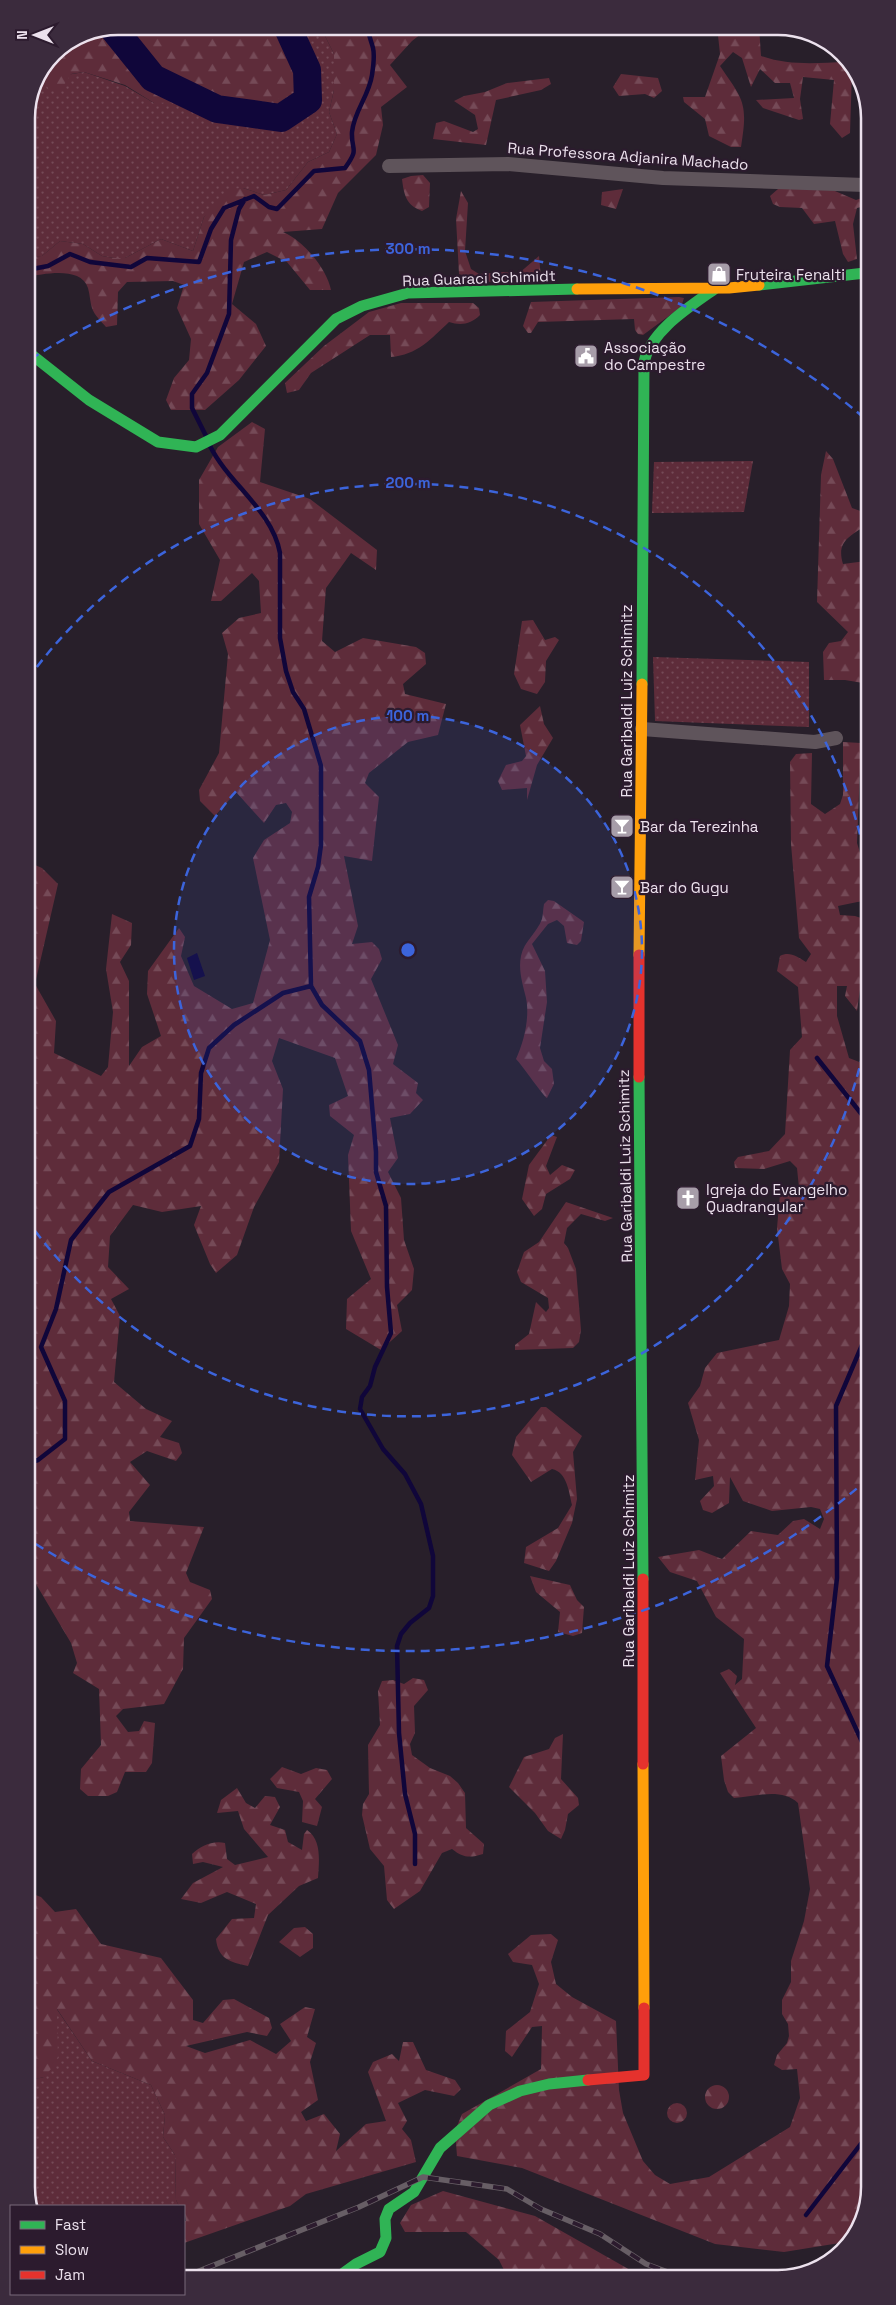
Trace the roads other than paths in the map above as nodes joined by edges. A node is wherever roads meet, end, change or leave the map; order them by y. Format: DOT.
graph roads {
  1 [pos="388,166"];
  2 [pos="861,185"];
  3 [pos="861,273"];
  4 [pos="716,288"];
  5 [pos="35,357"];
  6 [pos="642,729"];
  7 [pos="836,738"];
  8 [pos="350,2270"];
  1 -- 2 [label="street, Rua Professora Adjanira Machado"];
  3 -- 4 [label="street, Rua Guaraci Schimidt"];
  4 -- 5 [label="street, Rua Guaraci Schimidt"];
  4 -- 6 [label="street, Rua Garibaldi Luiz Schimitz"];
  6 -- 7 [label="street"];
  6 -- 8 [label="street, Rua Garibaldi Luiz Schimitz"];
}
